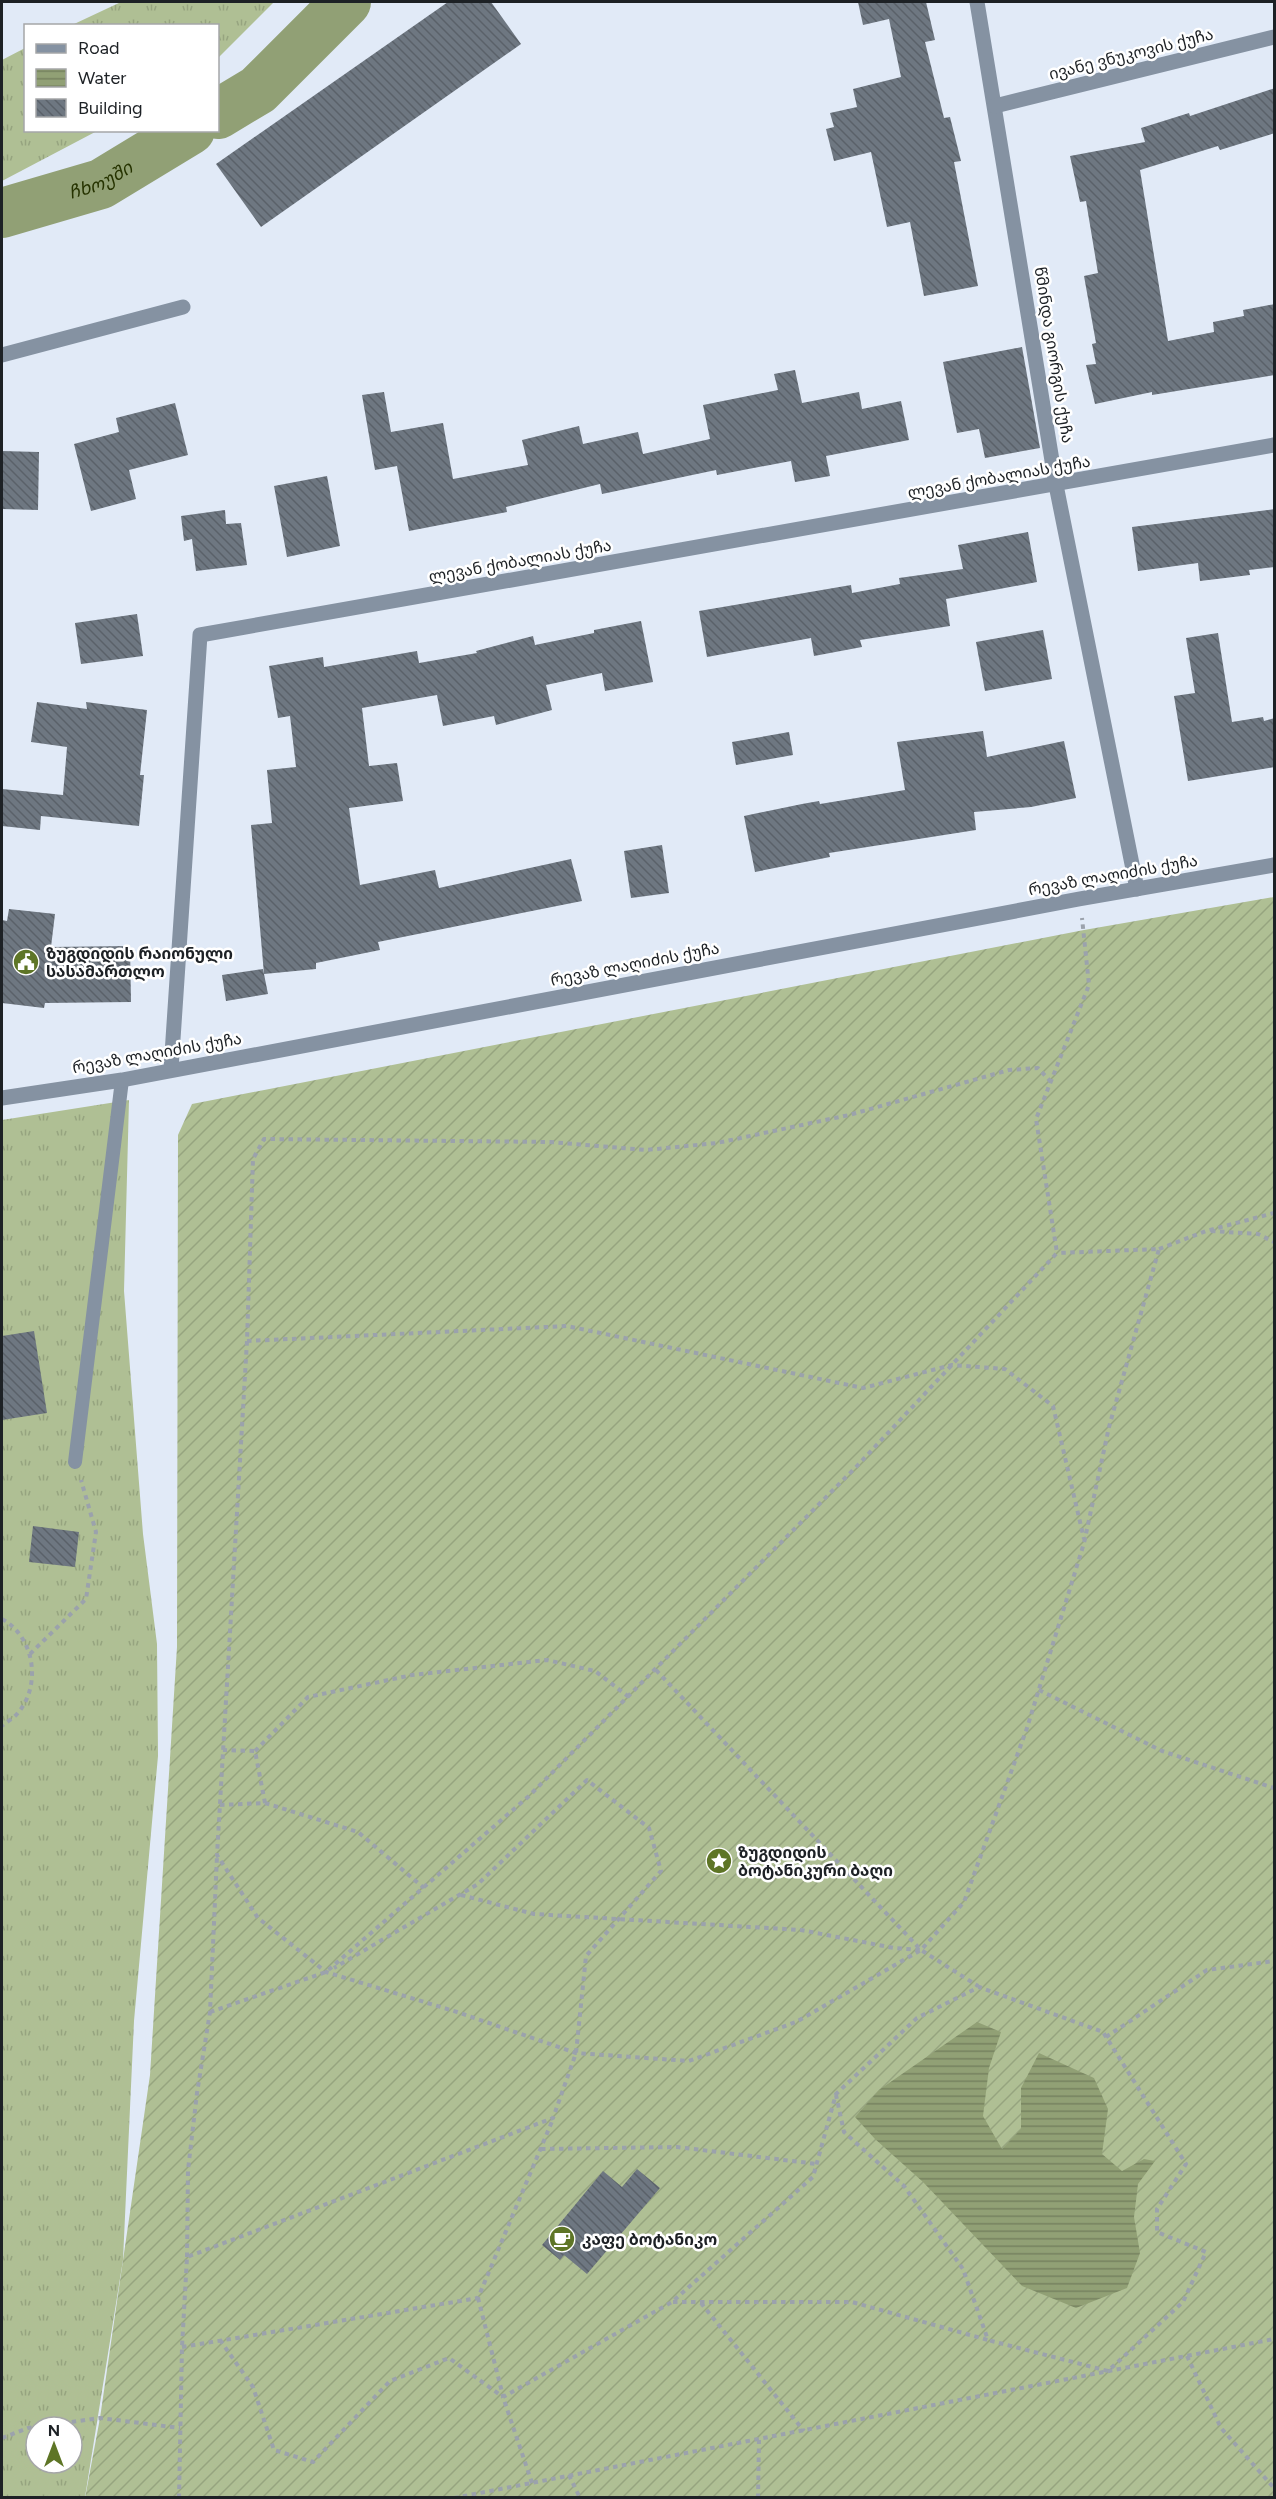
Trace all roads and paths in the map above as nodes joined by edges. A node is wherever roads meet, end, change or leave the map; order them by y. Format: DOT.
graph roads {
  1 [pos="976,2"];
  2 [pos="1275,37"];
  3 [pos="995,106"];
  4 [pos="183,307"];
  5 [pos="2,355"];
  6 [pos="1275,445"];
  7 [pos="1056,485"];
  8 [pos="1275,865"];
  9 [pos="1137,889"];
  10 [pos="1079,899"];
  11 [pos="171,1069"];
  12 [pos="122,1080"];
  13 [pos="1051,1082"];
  14 [pos="2,1098"];
  15 [pos="1275,1213"];
  16 [pos="1206,1231"];
  17 [pos="1275,1242"];
  18 [pos="1159,1249"];
  19 [pos="1057,1253"];
  20 [pos="247,1341"];
  21 [pos="952,1365"];
  22 [pos="75,1462"];
  23 [pos="1084,1543"];
  24 [pos="2,1619"];
  25 [pos="30,1654"];
  26 [pos="656,1670"];
  27 [pos="1039,1690"];
  28 [pos="629,1697"];
  29 [pos="2,1726"];
  30 [pos="223,1750"];
  31 [pos="255,1751"];
  32 [pos="1275,1788"];
  33 [pos="265,1803"];
  34 [pos="220,1805"];
  35 [pos="217,1855"];
  36 [pos="424,1888"];
  37 [pos="460,1895"];
  38 [pos="618,1919"];
  39 [pos="921,1950"];
  40 [pos="1275,1961"];
  41 [pos="326,1972"];
  42 [pos="979,1987"];
  43 [pos="210,2012"];
  44 [pos="1106,2037"];
  45 [pos="576,2054"];
  46 [pos="836,2094"];
  47 [pos="553,2118"];
  48 [pos="541,2149"];
  49 [pos="817,2164"];
  50 [pos="187,2257"];
  51 [pos="478,2298"];
  52 [pos="672,2302"];
  53 [pos="700,2302"];
  54 [pos="1275,2339"];
  55 [pos="220,2340"];
  56 [pos="988,2340"];
  57 [pos="182,2347"];
  58 [pos="1187,2356"];
  59 [pos="1108,2371"];
  60 [pos="503,2397"];
  61 [pos="180,2428"];
  62 [pos="804,2431"];
  63 [pos="2,2438"];
  64 [pos="759,2440"];
  65 [pos="569,2475"];
  66 [pos="532,2483"];
  67 [pos="1275,2488"];
  68 [pos="178,2498"];
  69 [pos="454,2498"];
  70 [pos="580,2498"];
  71 [pos="758,2498"];
  1 -- 3 [label="street, წმინდა გიორგის ქუჩა"];
  2 -- 3 [label="street, ივანე ვნუკოვის ქუჩა"];
  3 -- 7 [label="street, წმინდა გიორგის ქუჩა"];
  4 -- 5 [label="street"];
  6 -- 7 [label="street, ლევან ქობალიას ქუჩა"];
  7 -- 9 [label="street, წმინდა გიორგის ქუჩა"];
  7 -- 11 [label="street, ლევან ქობალიას ქუჩა"];
  8 -- 9 [label="street, რევაზ ლაღიძის ქუჩა"];
  9 -- 10 [label="street, რევაზ ლაღიძის ქუჩა"];
  10 -- 11 [label="street, რევაზ ლაღიძის ქუჩა"];
  10 -- 13 [label="path"];
  11 -- 12 [label="street, რევაზ ლაღიძის ქუჩა"];
  12 -- 14 [label="street, რევაზ ლაღიძის ქუჩა"];
  12 -- 22 [label="lane"];
  13 -- 19 [label="path"];
  13 -- 20 [label="path"];
  15 -- 16 [label="path"];
  16 -- 17 [label="path"];
  16 -- 18 [label="path"];
  18 -- 19 [label="path"];
  18 -- 23 [label="path"];
  19 -- 21 [label="path"];
  20 -- 21 [label="path"];
  20 -- 30 [label="path"];
  21 -- 23 [label="path"];
  21 -- 26 [label="path"];
  22 -- 25 [label="path"];
  23 -- 27 [label="path"];
  24 -- 25 [label="path"];
  25 -- 29 [label="path"];
  26 -- 28 [label="path"];
  26 -- 39 [label="path"];
  27 -- 32 [label="path"];
  27 -- 39 [label="path"];
  28 -- 31 [label="path"];
  28 -- 36 [label="path"];
  30 -- 31 [label="path"];
  30 -- 34 [label="path"];
  31 -- 33 [label="path"];
  33 -- 34 [label="path"];
  33 -- 36 [label="path"];
  34 -- 35 [label="path"];
  35 -- 41 [label="path"];
  35 -- 43 [label="path"];
  36 -- 41 [label="path"];
  37 -- 38 [label="path"];
  37 -- 38 [label="path"];
  37 -- 41 [label="path"];
  38 -- 39 [label="path"];
  38 -- 45 [label="path"];
  39 -- 42 [label="path"];
  39 -- 45 [label="path"];
  40 -- 44 [label="path"];
  41 -- 43 [label="path"];
  41 -- 45 [label="path"];
  42 -- 44 [label="path"];
  42 -- 46 [label="path"];
  43 -- 50 [label="path"];
  44 -- 59 [label="path"];
  45 -- 47 [label="path"];
  46 -- 49 [label="path"];
  46 -- 56 [label="path"];
  47 -- 48 [label="path"];
  47 -- 50 [label="path"];
  48 -- 49 [label="path"];
  48 -- 51 [label="path"];
  49 -- 52 [label="path"];
  50 -- 57 [label="path"];
  51 -- 55 [label="path"];
  51 -- 60 [label="path"];
  52 -- 53 [label="path"];
  52 -- 60 [label="path"];
  53 -- 56 [label="path"];
  53 -- 62 [label="path"];
  54 -- 58 [label="path"];
  55 -- 57 [label="path"];
  55 -- 60 [label="path"];
  56 -- 59 [label="path"];
  57 -- 61 [label="path"];
  58 -- 59 [label="path"];
  58 -- 67 [label="path"];
  59 -- 62 [label="path"];
  60 -- 66 [label="path"];
  61 -- 63 [label="path"];
  61 -- 68 [label="path"];
  62 -- 64 [label="path"];
  64 -- 65 [label="path"];
  64 -- 71 [label="path"];
  65 -- 66 [label="path"];
  65 -- 70 [label="path"];
  66 -- 69 [label="path"];
}
